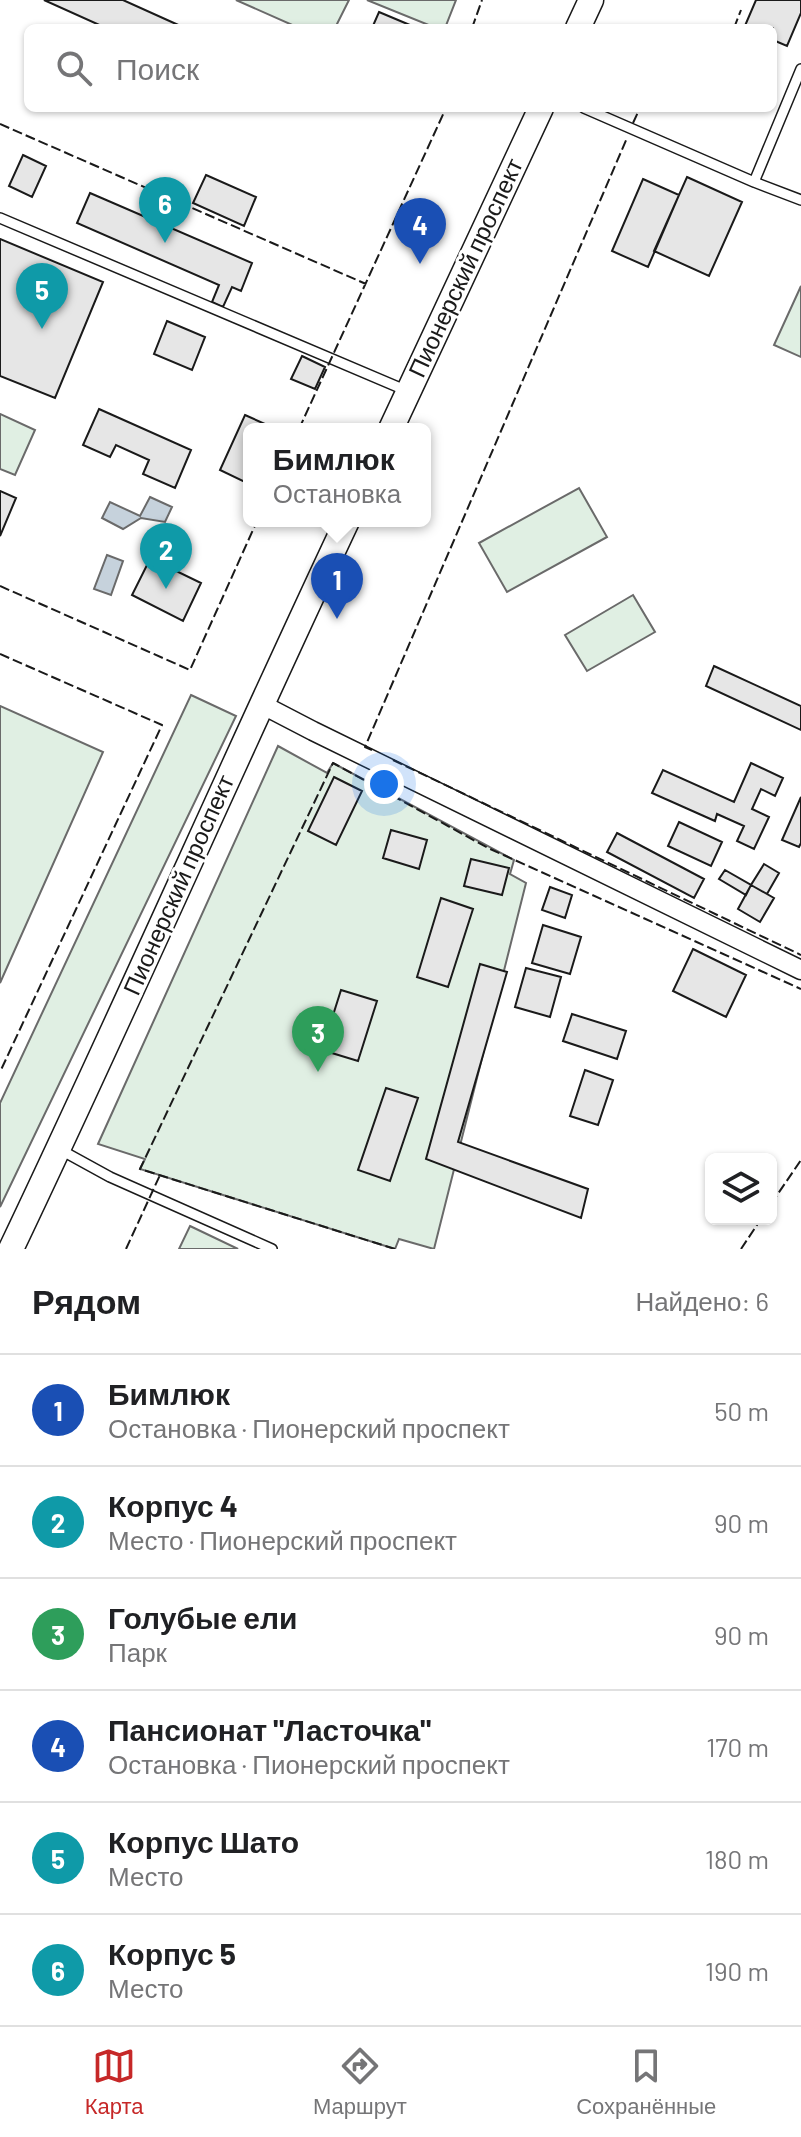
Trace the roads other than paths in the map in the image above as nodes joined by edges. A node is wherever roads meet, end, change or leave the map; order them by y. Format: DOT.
graph roads {
  1 [pos="591,0"];
  2 [pos="580,24"];
  3 [pos="801,69"];
  4 [pos="539,112"];
  5 [pos="593,112"];
  6 [pos="754,182"];
  7 [pos="801,200"];
  8 [pos="0,218"];
  9 [pos="409,391"];
  10 [pos="394,423"];
  11 [pos="344,527"];
  12 [pos="261,704"];
  13 [pos="801,970"];
  14 [pos="59,1149"];
  15 [pos="11,1249"];
  16 [pos="272,1249"];
  1 -- 2 [label="street"];
  3 -- 6 [label="lane"];
  4 -- 9 [label="street, Пионерский проспект"];
  5 -- 6 [label="lane"];
  6 -- 7 [label="lane"];
  8 -- 9 [label="lane"];
  9 -- 10 [label="street, Пионерский проспект"];
  11 -- 12 [label="street, Пионерский проспект"];
  12 -- 13 [label="street"];
  12 -- 14 [label="street, Пионерский проспект"];
  14 -- 15 [label="street, Пионерский проспект"];
  14 -- 16 [label="lane"];
}
